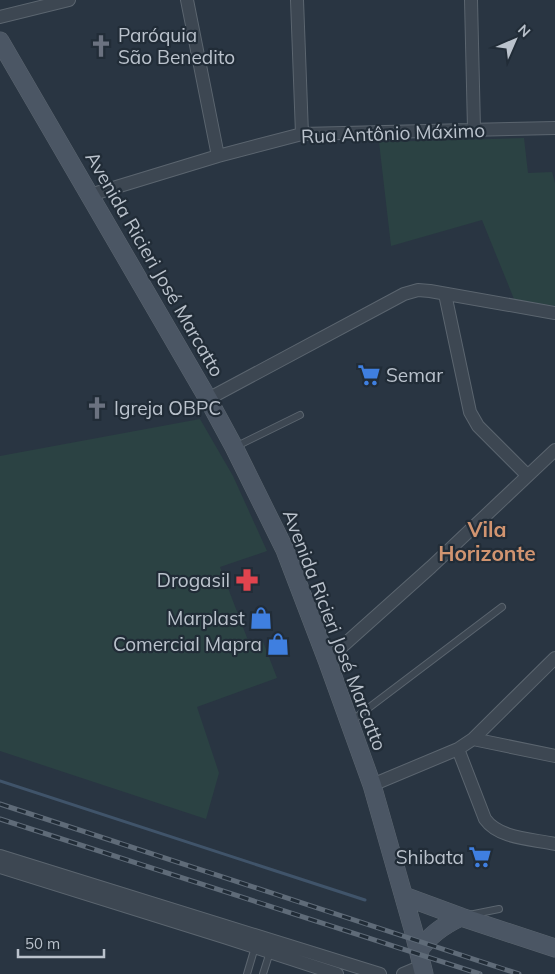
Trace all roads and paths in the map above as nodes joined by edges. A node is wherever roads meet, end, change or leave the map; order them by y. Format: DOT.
graph roads {
  1 [pos="69,0"];
  2 [pos="186,0"];
  3 [pos="297,0"];
  4 [pos="471,0"];
  5 [pos="0,17"];
  6 [pos="0,41"];
  7 [pos="555,128"];
  8 [pos="474,129"];
  9 [pos="302,134"];
  10 [pos="218,156"];
  11 [pos="90,195"];
  12 [pos="445,294"];
  13 [pos="555,313"];
  14 [pos="208,399"];
  15 [pos="300,415"];
  16 [pos="234,448"];
  17 [pos="555,450"];
  18 [pos="528,475"];
  19 [pos="502,607"];
  20 [pos="555,658"];
  21 [pos="327,660"];
  22 [pos="349,722"];
  23 [pos="473,739"];
  24 [pos="458,749"];
  25 [pos="555,756"];
  26 [pos="372,785"];
  27 [pos="555,844"];
  28 [pos="0,856"];
  29 [pos="0,867"];
  30 [pos="404,896"];
  31 [pos="499,909"];
  32 [pos="461,917"];
  33 [pos="226,932"];
  34 [pos="255,947"];
  35 [pos="555,948"];
  36 [pos="270,952"];
  37 [pos="423,966"];
  38 [pos="247,974"];
  39 [pos="263,974"];
  40 [pos="337,974"];
  41 [pos="380,974"];
  42 [pos="403,974"];
  1 -- 5 [label="street"];
  2 -- 10 [label="street"];
  3 -- 9 [label="street"];
  4 -- 8 [label="street"];
  6 -- 11 [label="main road, Avenida Ricieri José Marcatto"];
  7 -- 8 [label="street, Rua Antônio Máximo"];
  8 -- 9 [label="street, Rua Antônio Máximo"];
  9 -- 10 [label="street, Rua Antônio Máximo"];
  10 -- 11 [label="street, Rua Antônio Máximo"];
  11 -- 14 [label="main road, Avenida Ricieri José Marcatto"];
  12 -- 13 [label="street"];
  12 -- 14 [label="street"];
  12 -- 18 [label="street"];
  14 -- 16 [label="main road, Avenida Ricieri José Marcatto"];
  15 -- 16 [label="lane"];
  16 -- 21 [label="main road, Avenida Ricieri José Marcatto"];
  17 -- 18 [label="street"];
  18 -- 21 [label="street"];
  19 -- 22 [label="lane"];
  20 -- 23 [label="street"];
  21 -- 22 [label="main road, Avenida Ricieri José Marcatto"];
  22 -- 26 [label="main road, Avenida Ricieri José Marcatto"];
  23 -- 24 [label="street"];
  23 -- 25 [label="street"];
  24 -- 26 [label="street"];
  24 -- 27 [label="street"];
  26 -- 30 [label="main road, Avenida Ricieri José Marcatto"];
  28 -- 33 [label="street"];
  29 -- 33 [label="street"];
  30 -- 32 [label="main road"];
  30 -- 37 [label="main road, Avenida Ricieri José Marcatto"];
  31 -- 32 [label="lane"];
  32 -- 35 [label="main road"];
  32 -- 37 [label="main road"];
  33 -- 34 [label="street"];
  33 -- 41 [label="street"];
  34 -- 36 [label="street"];
  34 -- 38 [label="lane"];
  36 -- 39 [label="lane"];
  36 -- 40 [label="street"];
  37 -- 42 [label="street"];
}
